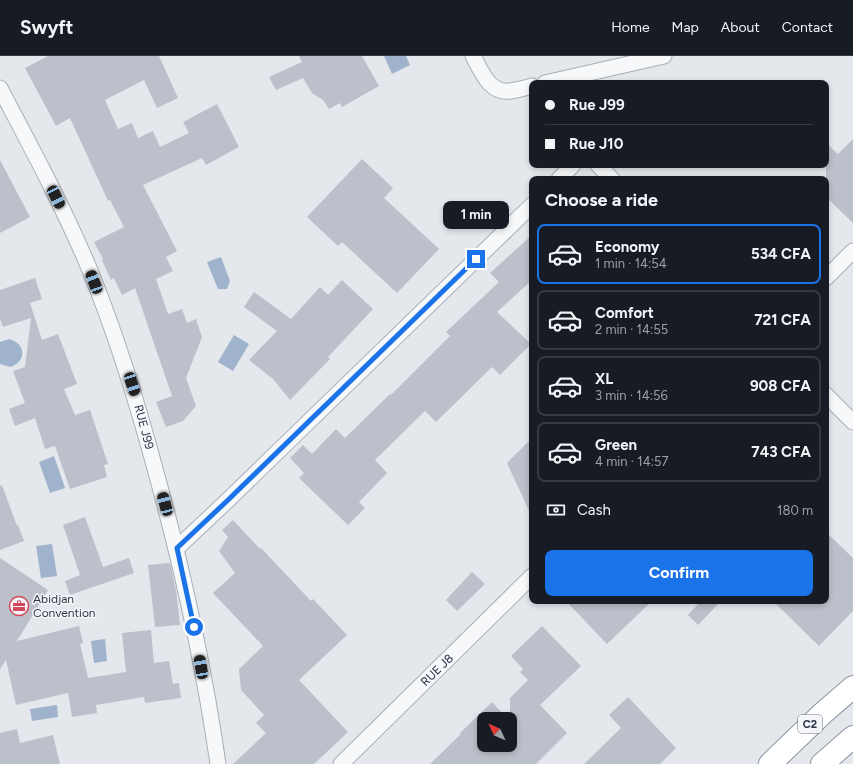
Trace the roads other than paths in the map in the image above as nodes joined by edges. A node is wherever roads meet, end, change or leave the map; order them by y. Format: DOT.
graph roads {
  1 [pos="473,56"];
  2 [pos="664,56"];
  3 [pos="558,80"];
  4 [pos="529,87"];
  5 [pos="0,88"];
  6 [pos="570,168"];
  7 [pos="601,168"];
  8 [pos="561,176"];
  9 [pos="609,176"];
  10 [pos="529,208"];
  11 [pos="853,251"];
  12 [pos="829,275"];
  13 [pos="829,398"];
  14 [pos="853,422"];
  15 [pos="177,548"];
  16 [pos="529,579"];
  17 [pos="853,687"];
  18 [pos="853,737"];
  19 [pos="218,764"];
  20 [pos="341,764"];
  21 [pos="770,764"];
  22 [pos="822,764"];
  1 -- 4 [label="street"];
  2 -- 3 [label="street"];
  5 -- 15 [label="street, RUE J99"];
  6 -- 8 [label="street"];
  7 -- 9 [label="street"];
  10 -- 15 [label="street"];
  11 -- 12 [label="street"];
  13 -- 14 [label="street"];
  15 -- 19 [label="street, RUE J99"];
  16 -- 20 [label="street, RUE J8"];
  17 -- 21 [label="highway, C2"];
  18 -- 22 [label="highway"];
}
